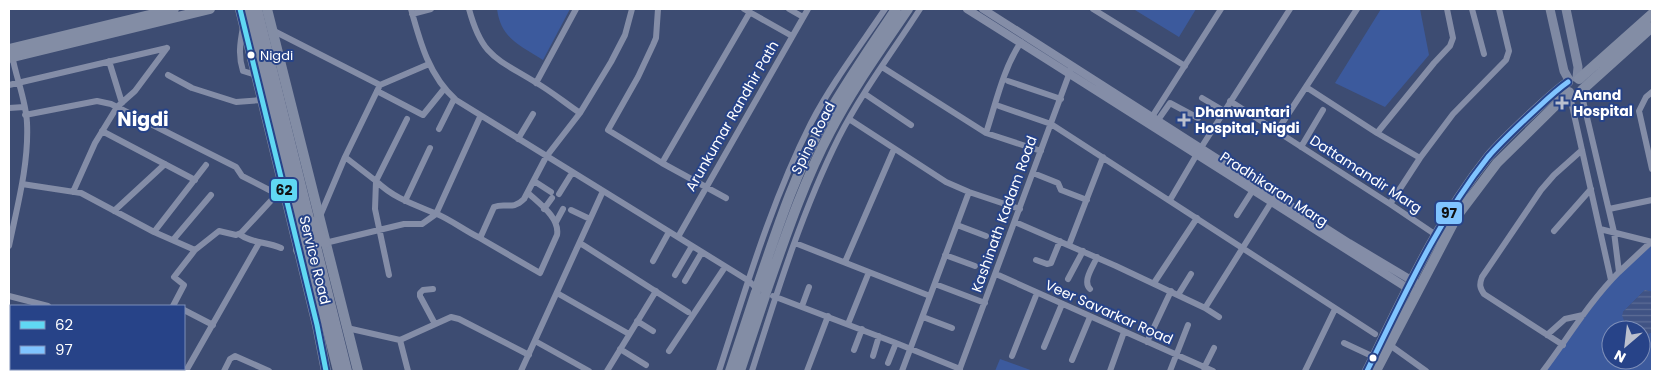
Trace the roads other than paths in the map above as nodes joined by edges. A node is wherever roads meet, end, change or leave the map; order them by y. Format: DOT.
graph roads {
  1 [pos="174,9"];
  2 [pos="210,9"];
  3 [pos="240,9"];
  4 [pos="249,9"];
  5 [pos="257,9"];
  6 [pos="267,9"];
  7 [pos="431,9"];
  8 [pos="468,9"];
  9 [pos="576,9"];
  10 [pos="632,9"];
  11 [pos="658,9"];
  12 [pos="789,9"];
  13 [pos="808,9"];
  14 [pos="885,9"];
  15 [pos="896,9"];
  16 [pos="908,9"];
  17 [pos="920,9"];
  18 [pos="967,9"];
  19 [pos="983,9"];
  20 [pos="1093,9"];
  21 [pos="1222,9"];
  22 [pos="1290,9"];
  23 [pos="1357,9"];
  24 [pos="1447,9"];
  25 [pos="1472,9"];
  26 [pos="1498,9"];
  27 [pos="1550,9"];
  28 [pos="1566,9"];
  29 [pos="747,10"];
  30 [pos="411,11"];
  31 [pos="1652,14"];
  32 [pos="803,17"];
  33 [pos="1652,28"];
  34 [pos="272,30"];
  35 [pos="792,36"];
  36 [pos="1022,42"];
  37 [pos="10,54"];
  38 [pos="1484,54"];
  39 [pos="109,61"];
  40 [pos="429,64"];
  41 [pos="1185,66"];
  42 [pos="882,67"];
  43 [pos="1071,69"];
  44 [pos="168,75"];
  45 [pos="1008,81"];
  46 [pos="1573,82"];
  47 [pos="536,83"];
  48 [pos="19,84"];
  49 [pos="9,85"];
  50 [pos="1306,87"];
  51 [pos="378,88"];
  52 [pos="444,89"];
  53 [pos="1582,91"];
  54 [pos="1652,92"];
  55 [pos="865,94"];
  56 [pos="1202,98"];
  57 [pos="454,99"];
  58 [pos="1061,99"];
  59 [pos="262,100"];
  60 [pos="1230,101"];
  61 [pos="119,105"];
  62 [pos="999,106"];
  63 [pos="24,107"];
  64 [pos="9,108"];
  65 [pos="1323,110"];
  66 [pos="1224,111"];
  67 [pos="580,113"];
  68 [pos="533,114"];
  69 [pos="26,115"];
  70 [pos="480,117"];
  71 [pos="1198,118"];
  72 [pos="407,119"];
  73 [pos="849,119"];
  74 [pos="1153,120"];
  75 [pos="1051,124"];
  76 [pos="911,125"];
  77 [pos="439,129"];
  78 [pos="102,131"];
  79 [pos="1276,131"];
  80 [pos="986,133"];
  81 [pos="1377,133"];
  82 [pos="518,139"];
  83 [pos="287,143"];
  84 [pos="1301,146"];
  85 [pos="430,148"];
  86 [pos="894,149"];
  87 [pos="1582,150"];
  88 [pos="1041,151"];
  89 [pos="1199,151"];
  90 [pos="1650,153"];
  91 [pos="345,157"];
  92 [pos="546,157"];
  93 [pos="1103,157"];
  94 [pos="1420,158"];
  95 [pos="662,163"];
  96 [pos="165,164"];
  97 [pos="206,165"];
  98 [pos="1652,169"];
  99 [pos="572,173"];
  100 [pos="1033,173"];
  101 [pos="195,180"];
  102 [pos="376,181"];
  103 [pos="534,181"];
  104 [pos="22,184"];
  105 [pos="704,188"];
  106 [pos="1591,189"];
  107 [pos="1253,190"];
  108 [pos="280,191"];
  109 [pos="73,192"];
  110 [pos="603,192"];
  111 [pos="969,192"];
  112 [pos="528,193"];
  113 [pos="211,194"];
  114 [pos="559,194"];
  115 [pos="726,198"];
  116 [pos="1274,199"];
  117 [pos="1087,200"];
  118 [pos="1170,200"];
  119 [pos="1652,200"];
  120 [pos="405,201"];
  121 [pos="1390,204"];
  122 [pos="544,209"];
  123 [pos="563,209"];
  124 [pos="1020,209"];
  125 [pos="1608,209"];
  126 [pos="571,210"];
  127 [pos="114,211"];
  128 [pos="304,213"];
  129 [pos="436,214"];
  130 [pos="1236,215"];
  131 [pos="319,218"];
  132 [pos="1197,218"];
  133 [pos="590,219"];
  134 [pos="556,222"];
  135 [pos="1015,222"];
  136 [pos="957,226"];
  137 [pos="1600,228"];
  138 [pos="379,230"];
  139 [pos="1554,231"];
  140 [pos="154,232"];
  141 [pos="669,232"];
  142 [pos="1614,232"];
  143 [pos="239,234"];
  144 [pos="1436,235"];
  145 [pos="986,236"];
  146 [pos="478,237"];
  147 [pos="678,237"];
  148 [pos="172,240"];
  149 [pos="1060,242"];
  150 [pos="1651,242"];
  151 [pos="259,243"];
  152 [pos="580,243"];
  153 [pos="795,243"];
  154 [pos="1070,245"];
  155 [pos="9,246"];
  156 [pos="692,246"];
  157 [pos="312,247"];
  158 [pos="282,248"];
  159 [pos="1243,248"];
  160 [pos="195,250"];
  161 [pos="1082,251"];
  162 [pos="702,252"];
  163 [pos="946,256"];
  164 [pos="1097,257"];
  165 [pos="653,260"];
  166 [pos="1036,260"];
  167 [pos="845,262"];
  168 [pos="975,266"];
  169 [pos="725,267"];
  170 [pos="869,272"];
  171 [pos="1620,272"];
  172 [pos="996,274"];
  173 [pos="1191,274"];
  174 [pos="389,275"];
  175 [pos="675,275"];
  176 [pos="1068,279"];
  177 [pos="1611,280"];
  178 [pos="686,281"];
  179 [pos="748,281"];
  180 [pos="1154,283"];
  181 [pos="935,284"];
  182 [pos="809,287"];
  183 [pos="1414,287"];
  184 [pos="433,289"];
  185 [pos="1090,289"];
  186 [pos="656,291"];
  187 [pos="1171,291"];
  188 [pos="557,292"];
  189 [pos="763,293"];
  190 [pos="1037,293"];
  191 [pos="1178,295"];
  192 [pos="9,296"];
  193 [pos="930,296"];
  194 [pos="985,303"];
  195 [pos="1062,304"];
  196 [pos="44,305"];
  197 [pos="174,305"];
  198 [pos="802,306"];
  199 [pos="1205,308"];
  200 [pos="1335,309"];
  201 [pos="185,311"];
  202 [pos="688,312"];
  203 [pos="1582,315"];
  204 [pos="828,316"];
  205 [pos="922,317"];
  206 [pos="1090,317"];
  207 [pos="1219,317"];
  208 [pos="637,321"];
  209 [pos="435,324"];
  210 [pos="848,324"];
  211 [pos="213,325"];
  212 [pos="1188,325"];
  213 [pos="347,328"];
  214 [pos="952,328"];
  215 [pos="862,330"];
  216 [pos="653,331"];
  217 [pos="1124,332"];
  218 [pos="629,334"];
  219 [pos="1547,335"];
  220 [pos="879,336"];
  221 [pos="400,340"];
  222 [pos="535,340"];
  223 [pos="1382,340"];
  224 [pos="1147,342"];
  225 [pos="896,343"];
  226 [pos="1344,343"];
  227 [pos="1563,346"];
  228 [pos="1044,347"];
  229 [pos="1214,348"];
  230 [pos="620,349"];
  231 [pos="911,349"];
  232 [pos="854,350"];
  233 [pos="669,351"];
  234 [pos="528,355"];
  235 [pos="1176,355"];
  236 [pos="873,356"];
  237 [pos="1012,356"];
  238 [pos="1374,357"];
  239 [pos="1072,360"];
  240 [pos="888,363"];
  241 [pos="646,365"];
  242 [pos="1204,368"];
  243 [pos="960,370"];
  244 [pos="186,371"];
  245 [pos="224,371"];
  246 [pos="269,371"];
  247 [pos="326,371"];
  248 [pos="338,371"];
  249 [pos="347,371"];
  250 [pos="358,371"];
  251 [pos="408,371"];
  252 [pos="521,371"];
  253 [pos="590,371"];
  254 [pos="607,371"];
  255 [pos="719,371"];
  256 [pos="730,371"];
  257 [pos="740,371"];
  258 [pos="752,371"];
  259 [pos="807,371"];
  260 [pos="902,371"];
  261 [pos="1110,371"];
  262 [pos="1170,371"];
  263 [pos="1212,371"];
  264 [pos="1305,371"];
  265 [pos="1367,371"];
  266 [pos="1376,371"];
  267 [pos="1426,371"];
  268 [pos="1543,371"];
  1 -- 37 [label="main road"];
  2 -- 37 [label="main road"];
  3 -- 59 [label="main road, Service Road"];
  4 -- 83 [label="highway"];
  5 -- 83 [label="highway"];
  6 -- 34 [label="main road"];
  7 -- 30 [label="street"];
  8 -- 47 [label="street"];
  9 -- 47 [label="street"];
  10 -- 67 [label="street"];
  11 -- 95 [label="street"];
  12 -- 32 [label="street"];
  13 -- 32 [label="street, Arunkumar Randhir Path"];
  14 -- 179 [label="street"];
  15 -- 189 [label="main road"];
  16 -- 189 [label="main road, Spine Road"];
  17 -- 42 [label="street"];
  18 -- 36 [label="street, Pradhikaran Marg"];
  19 -- 43 [label="street, Pradhikaran Marg"];
  20 -- 41 [label="street"];
  21 -- 41 [label="street"];
  22 -- 60 [label="street"];
  23 -- 50 [label="street"];
  24 -- 81 [label="street"];
  25 -- 38 [label="street"];
  26 -- 94 [label="street"];
  27 -- 46 [label="main road"];
  28 -- 46 [label="main road"];
  29 -- 35 [label="street"];
  29 -- 95 [label="street"];
  30 -- 40 [label="street"];
  31 -- 46 [label="main road"];
  32 -- 35 [label="street, Arunkumar Randhir Path"];
  33 -- 53 [label="main road"];
  34 -- 51 [label="street"];
  34 -- 131 [label="main road"];
  35 -- 105 [label="street, Arunkumar Randhir Path"];
  36 -- 43 [label="street, Pradhikaran Marg"];
  36 -- 80 [label="street"];
  37 -- 48 [label="street"];
  39 -- 48 [label="street"];
  39 -- 61 [label="street"];
  39 -- 61 [label="street"];
  40 -- 51 [label="street"];
  40 -- 52 [label="street"];
  41 -- 74 [label="street"];
  42 -- 55 [label="street"];
  42 -- 80 [label="street"];
  43 -- 58 [label="street, Kashinath Kadam Road"];
  43 -- 74 [label="street, Pradhikaran Marg"];
  44 -- 59 [label="street"];
  45 -- 58 [label="street"];
  46 -- 53 [label="main road"];
  46 -- 87 [label="street"];
  46 -- 144 [label="main road"];
  46 -- 183 [label="main road"];
  47 -- 67 [label="street"];
  48 -- 49 [label="street"];
  48 -- 63 [label="street"];
  50 -- 79 [label="street"];
  50 -- 81 [label="street"];
  51 -- 52 [label="street"];
  51 -- 91 [label="street"];
  52 -- 57 [label="street"];
  53 -- 125 [label="street"];
  54 -- 90 [label="street"];
  55 -- 73 [label="street"];
  55 -- 76 [label="street"];
  56 -- 66 [label="street"];
  57 -- 70 [label="street"];
  57 -- 77 [label="street"];
  58 -- 75 [label="street, Kashinath Kadam Road"];
  59 -- 108 [label="main road, Service Road"];
  60 -- 66 [label="street"];
  60 -- 79 [label="street, Dattamandir Marg"];
  61 -- 69 [label="street"];
  61 -- 78 [label="street"];
  61 -- 108 [label="street"];
  62 -- 75 [label="street"];
  63 -- 64 [label="street"];
  63 -- 69 [label="street"];
  65 -- 84 [label="street"];
  66 -- 89 [label="street"];
  67 -- 92 [label="street"];
  68 -- 82 [label="street"];
  69 -- 104 [label="street"];
  70 -- 82 [label="street"];
  70 -- 129 [label="street"];
  71 -- 74 [label="street"];
  72 -- 102 [label="street"];
  73 -- 86 [label="street"];
  73 -- 153 [label="street"];
  74 -- 89 [label="street, Pradhikaran Marg"];
  75 -- 88 [label="street, Kashinath Kadam Road"];
  75 -- 93 [label="street"];
  78 -- 96 [label="street"];
  78 -- 109 [label="street"];
  79 -- 84 [label="street, Dattamandir Marg"];
  80 -- 88 [label="street"];
  81 -- 94 [label="street"];
  82 -- 92 [label="street"];
  83 -- 128 [label="highway"];
  84 -- 121 [label="street, Dattamandir Marg"];
  85 -- 120 [label="street"];
  86 -- 111 [label="street"];
  86 -- 167 [label="street"];
  87 -- 106 [label="street"];
  87 -- 219 [label="street"];
  88 -- 100 [label="street, Kashinath Kadam Road"];
  89 -- 107 [label="street, Pradhikaran Marg"];
  89 -- 116 [label="street, Pradhikaran Marg"];
  89 -- 118 [label="street"];
  90 -- 98 [label="street"];
  91 -- 102 [label="street"];
  91 -- 131 [label="street"];
  92 -- 99 [label="street"];
  92 -- 103 [label="street"];
  93 -- 117 [label="street"];
  93 -- 118 [label="street"];
  94 -- 121 [label="street"];
  95 -- 105 [label="street"];
  96 -- 101 [label="street"];
  96 -- 127 [label="street"];
  97 -- 101 [label="street"];
  99 -- 110 [label="street"];
  99 -- 114 [label="street"];
  100 -- 117 [label="street"];
  100 -- 124 [label="street, Kashinath Kadam Road"];
  101 -- 140 [label="street"];
  102 -- 120 [label="street"];
  102 -- 138 [label="street"];
  103 -- 112 [label="street"];
  103 -- 122 [label="street"];
  104 -- 109 [label="street"];
  104 -- 155 [label="street"];
  105 -- 115 [label="street"];
  105 -- 147 [label="street, Arunkumar Randhir Path"];
  106 -- 137 [label="street"];
  106 -- 139 [label="street"];
  107 -- 116 [label="street, Pradhikaran Marg"];
  107 -- 130 [label="street"];
  108 -- 143 [label="street"];
  108 -- 157 [label="main road, Service Road"];
  109 -- 127 [label="street"];
  110 -- 133 [label="street"];
  110 -- 141 [label="street"];
  111 -- 124 [label="street"];
  111 -- 136 [label="street"];
  112 -- 122 [label="street"];
  112 -- 146 [label="street"];
  113 -- 148 [label="street"];
  116 -- 159 [label="street"];
  116 -- 183 [label="street, Pradhikaran Marg"];
  117 -- 154 [label="street"];
  118 -- 132 [label="street"];
  119 -- 125 [label="street"];
  120 -- 129 [label="street"];
  121 -- 144 [label="street, Dattamandir Marg"];
  122 -- 134 [label="street"];
  123 -- 134 [label="street"];
  124 -- 135 [label="street, Kashinath Kadam Road"];
  125 -- 142 [label="street"];
  126 -- 133 [label="street"];
  127 -- 140 [label="street"];
  128 -- 157 [label="highway"];
  128 -- 157 [label="highway"];
  129 -- 138 [label="street"];
  129 -- 146 [label="street"];
  131 -- 157 [label="main road"];
  132 -- 159 [label="street"];
  132 -- 180 [label="street"];
  133 -- 152 [label="street"];
  134 -- 146 [label="street"];
  135 -- 149 [label="street"];
  135 -- 172 [label="street, Kashinath Kadam Road"];
  136 -- 145 [label="street"];
  136 -- 163 [label="street"];
  137 -- 142 [label="street"];
  137 -- 177 [label="street"];
  138 -- 157 [label="street"];
  138 -- 174 [label="street"];
  140 -- 148 [label="street"];
  141 -- 147 [label="street"];
  141 -- 165 [label="street"];
  142 -- 150 [label="street"];
  142 -- 171 [label="street"];
  143 -- 151 [label="street"];
  143 -- 160 [label="street"];
  144 -- 183 [label="main road"];
  147 -- 156 [label="street"];
  148 -- 160 [label="street"];
  149 -- 154 [label="street"];
  149 -- 166 [label="street"];
  150 -- 171 [label="street"];
  151 -- 158 [label="street"];
  151 -- 211 [label="street"];
  152 -- 186 [label="street"];
  152 -- 188 [label="street"];
  153 -- 167 [label="street"];
  153 -- 189 [label="street"];
  154 -- 161 [label="street"];
  156 -- 162 [label="street"];
  156 -- 175 [label="street"];
  157 -- 213 [label="main road"];
  157 -- 247 [label="main road, Service Road"];
  157 -- 248 [label="highway"];
  157 -- 249 [label="highway"];
  159 -- 199 [label="street"];
  159 -- 200 [label="street"];
  160 -- 197 [label="street"];
  161 -- 164 [label="street"];
  161 -- 176 [label="street"];
  162 -- 169 [label="street"];
  162 -- 178 [label="street"];
  163 -- 168 [label="street"];
  163 -- 181 [label="street"];
  164 -- 180 [label="street"];
  164 -- 185 [label="street"];
  167 -- 170 [label="street"];
  169 -- 179 [label="street"];
  169 -- 233 [label="street"];
  170 -- 193 [label="street"];
  170 -- 210 [label="street"];
  171 -- 177 [label="street"];
  172 -- 190 [label="street, Veer Savarkar Road"];
  172 -- 194 [label="street, Kashinath Kadam Road"];
  173 -- 191 [label="street"];
  177 -- 203 [label="street"];
  179 -- 189 [label="street"];
  179 -- 255 [label="street"];
  180 -- 187 [label="street"];
  181 -- 193 [label="street"];
  181 -- 194 [label="street"];
  182 -- 198 [label="street"];
  183 -- 223 [label="main road"];
  184 -- 209 [label="street"];
  186 -- 202 [label="street"];
  186 -- 208 [label="street"];
  187 -- 191 [label="street"];
  187 -- 224 [label="street"];
  188 -- 218 [label="street"];
  188 -- 222 [label="street"];
  189 -- 198 [label="street"];
  189 -- 256 [label="main road"];
  189 -- 257 [label="main road"];
  189 -- 258 [label="street"];
  190 -- 195 [label="street, Veer Savarkar Road"];
  190 -- 237 [label="street"];
  191 -- 199 [label="street"];
  192 -- 196 [label="street"];
  193 -- 205 [label="street"];
  194 -- 243 [label="street, Kashinath Kadam Road"];
  195 -- 206 [label="street, Veer Savarkar Road"];
  195 -- 228 [label="street"];
  198 -- 204 [label="street"];
  199 -- 207 [label="street"];
  200 -- 223 [label="street"];
  200 -- 264 [label="street"];
  201 -- 211 [label="street"];
  203 -- 219 [label="street"];
  203 -- 227 [label="street"];
  204 -- 210 [label="street"];
  204 -- 259 [label="street"];
  205 -- 214 [label="street"];
  205 -- 231 [label="street"];
  206 -- 217 [label="street, Veer Savarkar Road"];
  206 -- 239 [label="street"];
  208 -- 216 [label="street"];
  208 -- 218 [label="street"];
  209 -- 221 [label="street"];
  209 -- 234 [label="street"];
  210 -- 215 [label="street"];
  211 -- 244 [label="street"];
  212 -- 235 [label="street"];
  213 -- 221 [label="street"];
  213 -- 250 [label="main road"];
  215 -- 220 [label="street"];
  215 -- 232 [label="street"];
  217 -- 224 [label="street, Veer Savarkar Road"];
  217 -- 261 [label="street"];
  218 -- 230 [label="street"];
  219 -- 227 [label="street"];
  220 -- 225 [label="street"];
  220 -- 236 [label="street"];
  221 -- 251 [label="street"];
  222 -- 234 [label="street"];
  222 -- 253 [label="street"];
  223 -- 238 [label="main road"];
  223 -- 266 [label="main road"];
  223 -- 267 [label="street"];
  224 -- 235 [label="street, Veer Savarkar Road"];
  225 -- 231 [label="street"];
  225 -- 240 [label="street"];
  226 -- 238 [label="street"];
  227 -- 268 [label="street"];
  229 -- 242 [label="street"];
  230 -- 241 [label="street"];
  230 -- 254 [label="street"];
  231 -- 243 [label="street"];
  231 -- 260 [label="street"];
  234 -- 252 [label="street"];
  235 -- 242 [label="street, Veer Savarkar Road"];
  235 -- 262 [label="street"];
  238 -- 265 [label="main road"];
  242 -- 263 [label="street, Veer Savarkar Road"];
  245 -- 246 [label="street"];
}
